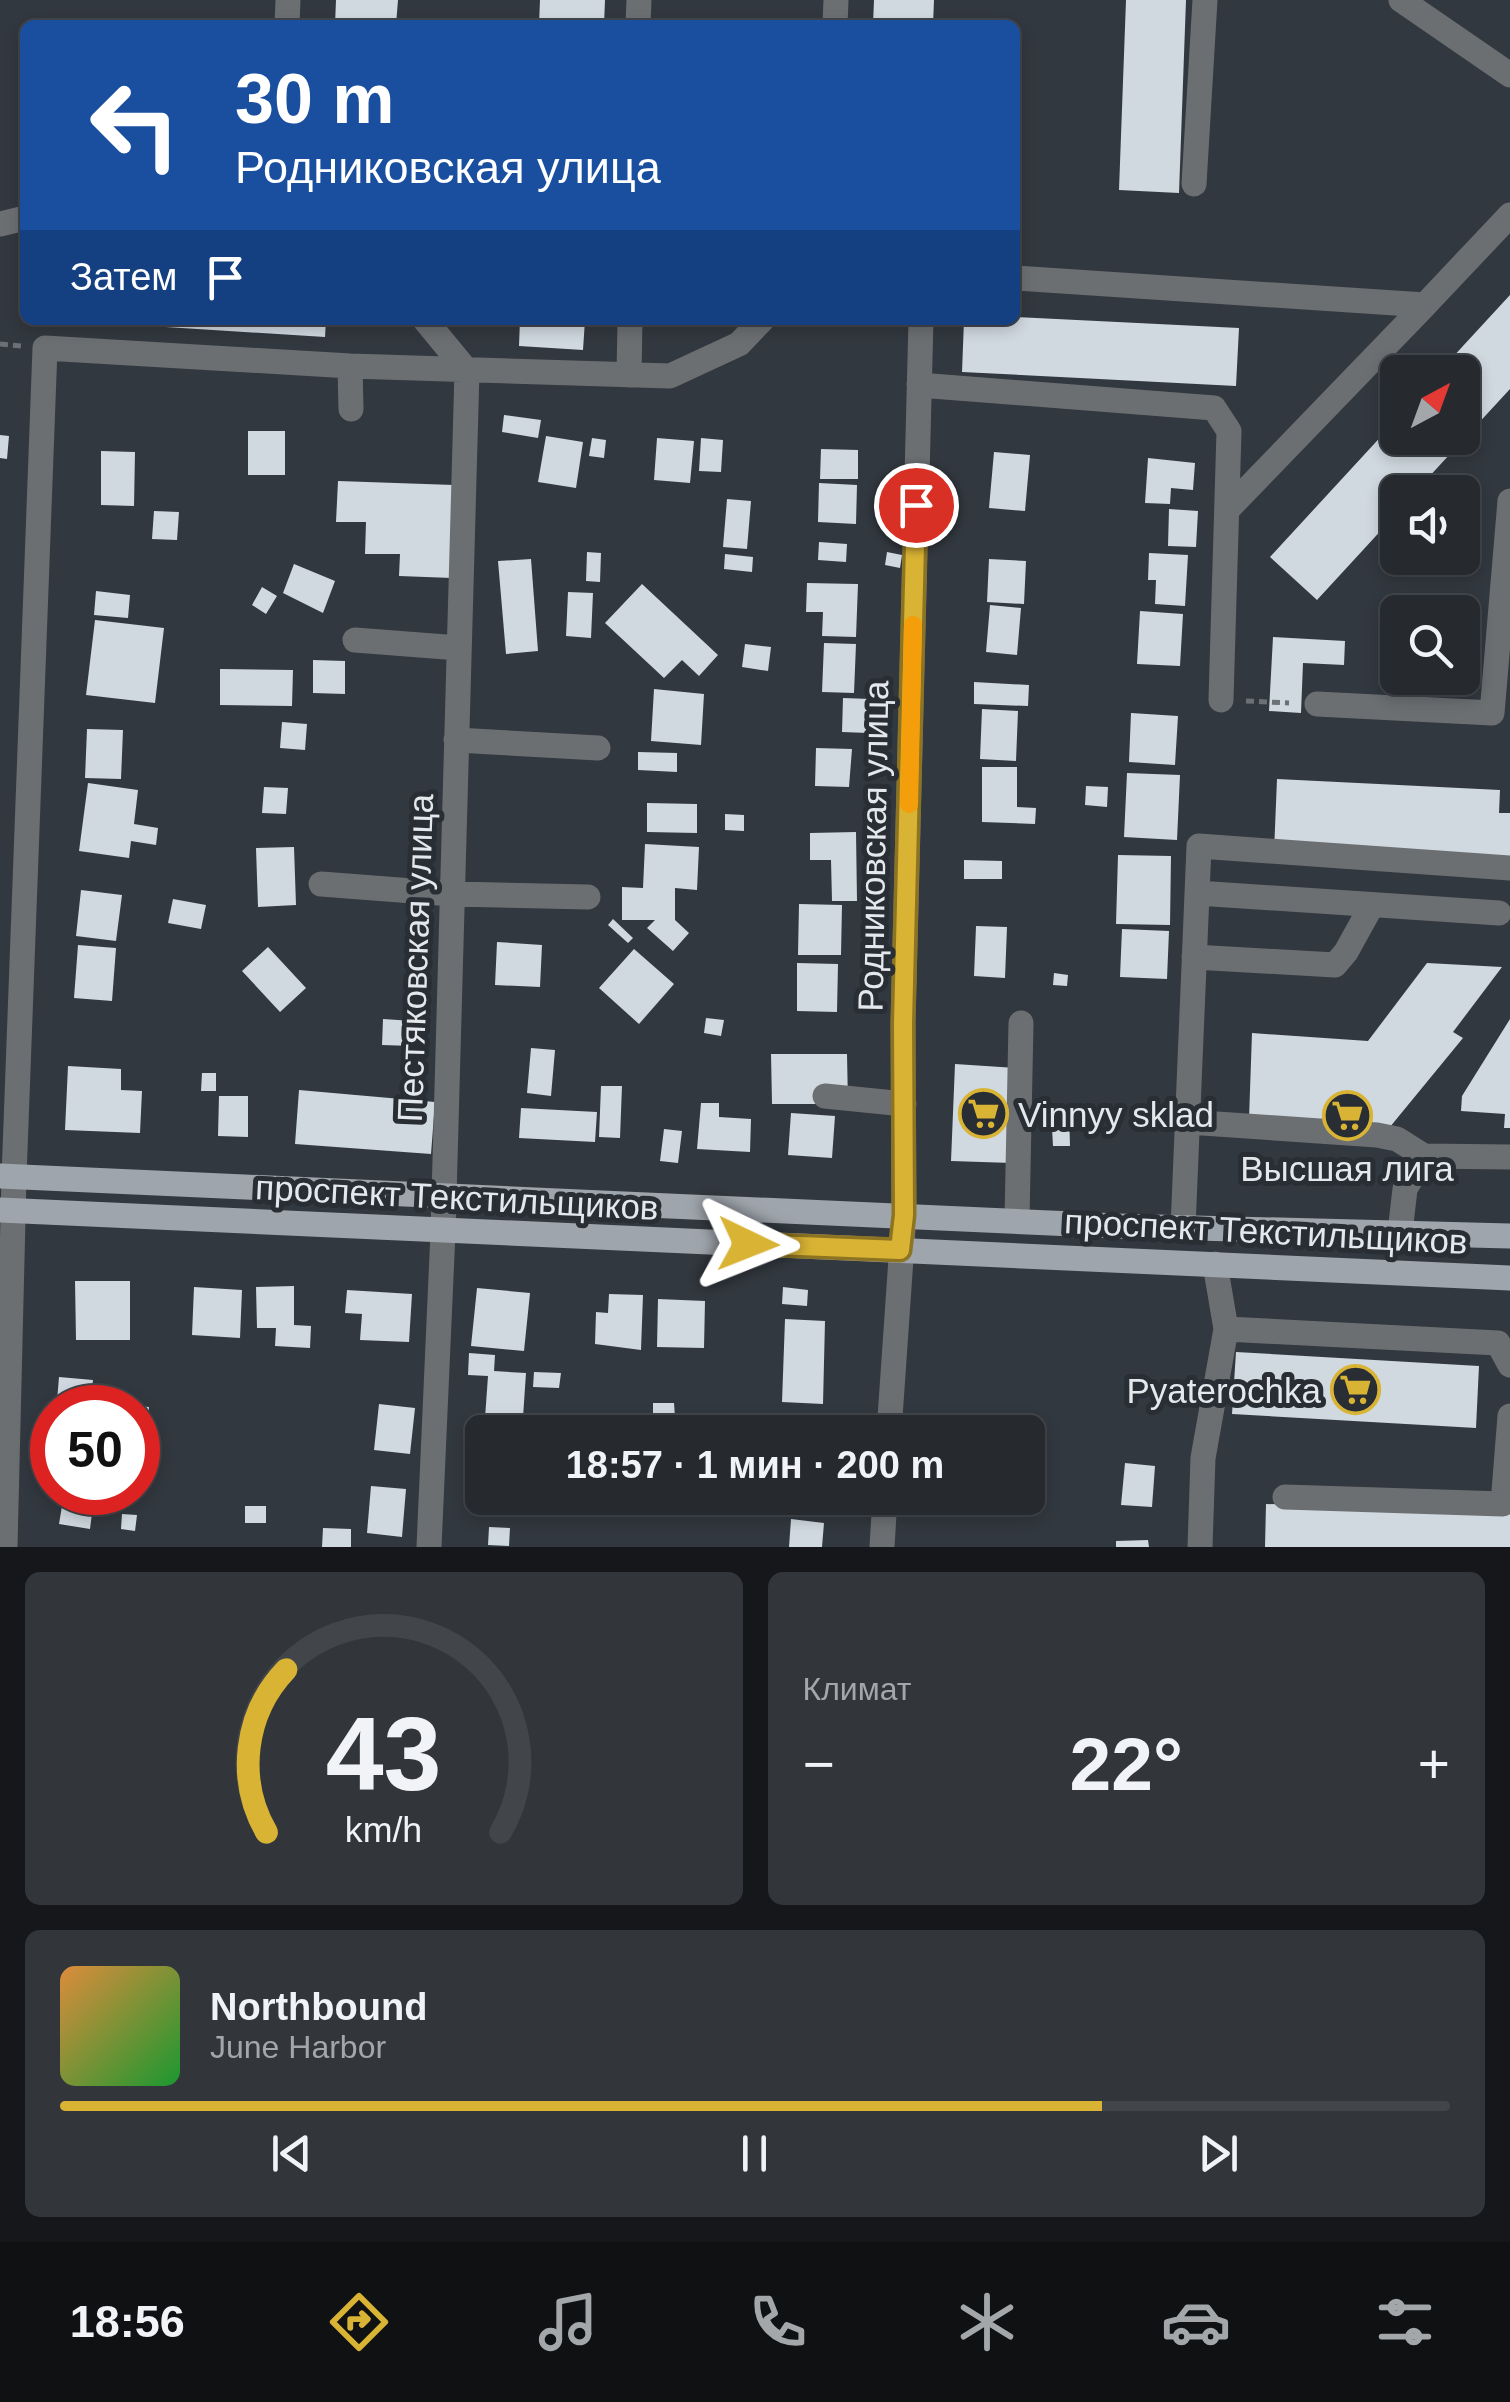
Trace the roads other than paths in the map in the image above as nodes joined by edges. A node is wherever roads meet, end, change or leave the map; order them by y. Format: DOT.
graph roads {
  1 [pos="1206,0"];
  2 [pos="1401,0"];
  3 [pos="1510,75"];
  4 [pos="1194,184"];
  5 [pos="1510,215"];
  6 [pos="1020,278"];
  7 [pos="1425,305"];
  8 [pos="428,325"];
  9 [pos="630,325"];
  10 [pos="757,325"];
  11 [pos="920,325"];
  12 [pos="350,366"];
  13 [pos="467,371"];
  14 [pos="629,375"];
  15 [pos="919,385"];
  16 [pos="351,409"];
  17 [pos="1510,501"];
  18 [pos="1227,510"];
  19 [pos="355,640"];
  20 [pos="459,648"];
  21 [pos="1221,700"];
  22 [pos="1318,704"];
  23 [pos="456,740"];
  24 [pos="598,748"];
  25 [pos="1510,868"];
  26 [pos="321,884"];
  27 [pos="1197,893"];
  28 [pos="452,894"];
  29 [pos="588,898"];
  30 [pos="1372,905"];
  31 [pos="1498,913"];
  32 [pos="1194,957"];
  33 [pos="1021,1023"];
  34 [pos="825,1096"];
  35 [pos="904,1104"];
  36 [pos="1188,1122"];
  37 [pos="1424,1156"];
  38 [pos="1510,1158"];
  39 [pos="7,1176"];
  40 [pos="442,1198"];
  41 [pos="7,1210"];
  42 [pos="904,1215"];
  43 [pos="1017,1220"];
  44 [pos="1184,1228"];
  45 [pos="443,1232"];
  46 [pos="1400,1232"];
  47 [pos="1510,1236"];
  48 [pos="900,1250"];
  49 [pos="1215,1264"];
  50 [pos="1510,1278"];
  51 [pos="1226,1328"];
  52 [pos="1510,1365"];
  53 [pos="890,1415"];
  54 [pos="1510,1416"];
  55 [pos="1285,1497"];
  56 [pos="884,1515"];
  57 [pos="4,1547"];
  58 [pos="429,1547"];
  59 [pos="882,1547"];
  60 [pos="1200,1547"];
  1 -- 4 [label="street"];
  2 -- 3 [label="street"];
  5 -- 7 [label="street"];
  6 -- 7 [label="street"];
  7 -- 18 [label="street"];
  8 -- 13 [label="street"];
  9 -- 14 [label="street"];
  10 -- 14 [label="street"];
  11 -- 15 [label="street, Родниковская улица"];
  12 -- 13 [label="street"];
  12 -- 16 [label="street"];
  12 -- 39 [label="street"];
  13 -- 14 [label="street"];
  13 -- 20 [label="street, Пестяковская улица"];
  15 -- 18 [label="street"];
  15 -- 35 [label="street, Родниковская улица"];
  17 -- 22 [label="street"];
  18 -- 21 [label="street"];
  19 -- 20 [label="street"];
  20 -- 23 [label="street, Пестяковская улица"];
  23 -- 24 [label="street"];
  23 -- 28 [label="street, Пестяковская улица"];
  25 -- 27 [label="street"];
  26 -- 28 [label="street"];
  27 -- 30 [label="street"];
  27 -- 32 [label="street"];
  28 -- 29 [label="street"];
  28 -- 40 [label="street, Пестяковская улица"];
  30 -- 31 [label="street"];
  30 -- 32 [label="street"];
  32 -- 36 [label="street"];
  33 -- 43 [label="street"];
  34 -- 35 [label="street"];
  35 -- 42 [label="street, Родниковская улица"];
  36 -- 37 [label="street"];
  36 -- 44 [label="street"];
  37 -- 38 [label="street"];
  37 -- 46 [label="street"];
  39 -- 40 [label="main road, проспект Текстильщиков"];
  39 -- 41 [label="street"];
  40 -- 42 [label="main road, проспект Текстильщиков"];
  40 -- 45 [label="street, Пестяковская улица"];
  41 -- 45 [label="main road, проспект Текстильщиков"];
  41 -- 57 [label="street"];
  42 -- 43 [label="main road, проспект Текстильщиков"];
  42 -- 48 [label="street, Родниковская улица"];
  43 -- 44 [label="main road, проспект Текстильщиков"];
  44 -- 46 [label="main road, проспект Текстильщиков"];
  45 -- 48 [label="main road, проспект Текстильщиков"];
  45 -- 58 [label="street, Пестяковская улица"];
  46 -- 47 [label="main road, проспект Текстильщиков"];
  48 -- 49 [label="main road, проспект Текстильщиков"];
  48 -- 53 [label="street, Родниковская улица"];
  49 -- 50 [label="main road, проспект Текстильщиков"];
  49 -- 51 [label="street"];
  51 -- 52 [label="street"];
  51 -- 60 [label="street"];
  54 -- 55 [label="street"];
  56 -- 59 [label="street"];
}
